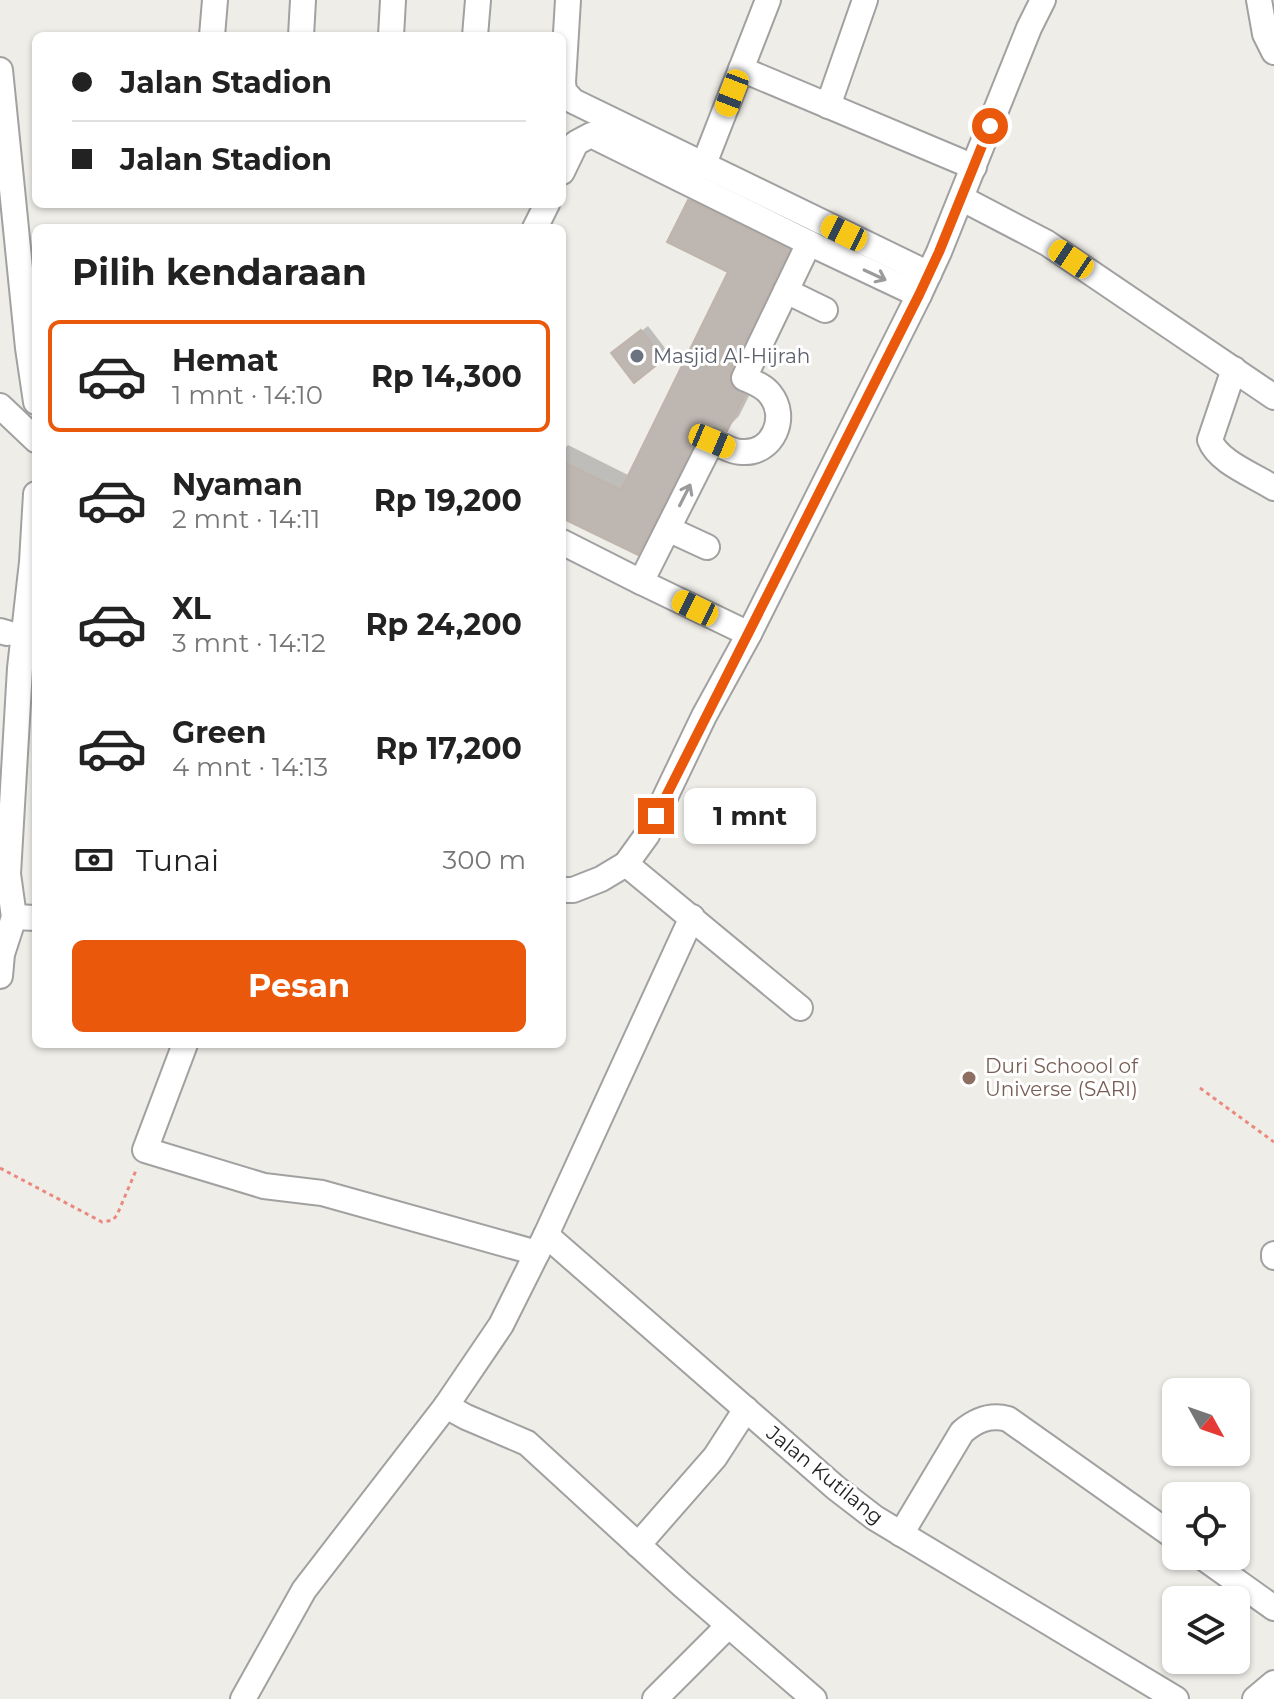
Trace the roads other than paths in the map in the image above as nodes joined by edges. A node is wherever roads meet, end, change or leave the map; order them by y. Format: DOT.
graph roads {
  1 [pos="215,0"];
  2 [pos="303,0"];
  3 [pos="393,0"];
  4 [pos="478,0"];
  5 [pos="568,0"];
  6 [pos="768,0"];
  7 [pos="865,0"];
  8 [pos="1043,0"];
  9 [pos="1259,0"];
  10 [pos="212,32"];
  11 [pos="301,32"];
  12 [pos="391,32"];
  13 [pos="475,32"];
  14 [pos="566,33"];
  15 [pos="1274,52"];
  16 [pos="741,69"];
  17 [pos="0,70"];
  18 [pos="566,92"];
  19 [pos="828,106"];
  20 [pos="566,164"];
  21 [pos="704,164"];
  22 [pos="974,167"];
  23 [pos="961,198"];
  24 [pos="809,243"];
  25 [pos="924,285"];
  26 [pos="786,291"];
  27 [pos="825,310"];
  28 [pos="32,365"];
  29 [pos="1234,369"];
  30 [pos="1274,397"];
  31 [pos="0,406"];
  32 [pos="32,436"];
  33 [pos="1274,488"];
  34 [pos="668,529"];
  35 [pos="566,544"];
  36 [pos="707,547"];
  37 [pos="32,578"];
  38 [pos="641,582"];
  39 [pos="749,634"];
  40 [pos="9,728"];
  41 [pos="626,864"];
  42 [pos="566,890"];
  43 [pos="25,917"];
  44 [pos="692,917"];
  45 [pos="1,961"];
  46 [pos="800,1008"];
  47 [pos="183,1048"];
  48 [pos="541,1244"];
  49 [pos="446,1406"];
  50 [pos="746,1409"];
  51 [pos="1162,1528"];
  52 [pos="901,1534"];
  53 [pos="638,1545"];
  54 [pos="1221,1570"];
  55 [pos="1274,1608"];
  56 [pos="728,1626"];
  57 [pos="1274,1683"];
  58 [pos="243,1699"];
  59 [pos="655,1699"];
  60 [pos="814,1699"];
  61 [pos="1176,1699"];
  62 [pos="1255,1699"];
  1 -- 10 [label="street"];
  2 -- 11 [label="street"];
  3 -- 12 [label="street"];
  4 -- 13 [label="street"];
  5 -- 14 [label="street"];
  6 -- 16 [label="street"];
  7 -- 19 [label="street"];
  8 -- 22 [label="street"];
  9 -- 15 [label="street"];
  16 -- 19 [label="street"];
  16 -- 21 [label="street"];
  17 -- 28 [label="street"];
  18 -- 21 [label="street"];
  19 -- 22 [label="street"];
  20 -- 24 [label="street"];
  21 -- 25 [label="street"];
  22 -- 23 [label="street"];
  23 -- 25 [label="street"];
  23 -- 29 [label="street"];
  24 -- 25 [label="street, one-way"];
  24 -- 26 [label="street"];
  25 -- 39 [label="street"];
  26 -- 27 [label="street"];
  34 -- 26 [label="street, one-way"];
  29 -- 30 [label="street"];
  29 -- 33 [label="street"];
  31 -- 32 [label="street"];
  34 -- 36 [label="street"];
  34 -- 38 [label="street"];
  35 -- 38 [label="street"];
  37 -- 40 [label="street"];
  38 -- 39 [label="street"];
  39 -- 41 [label="street"];
  40 -- 43 [label="street"];
  41 -- 42 [label="street"];
  41 -- 44 [label="street"];
  43 -- 45 [label="street"];
  44 -- 46 [label="street"];
  44 -- 48 [label="street"];
  47 -- 48 [label="street"];
  48 -- 49 [label="street"];
  48 -- 50 [label="street, Jalan Kutilang"];
  49 -- 53 [label="street"];
  49 -- 58 [label="street"];
  50 -- 52 [label="street, Jalan Kutilang"];
  50 -- 53 [label="street"];
  51 -- 52 [label="street"];
  52 -- 61 [label="street, Jalan Kutilang"];
  53 -- 56 [label="street"];
  54 -- 55 [label="street"];
  56 -- 59 [label="street"];
  56 -- 60 [label="street"];
  57 -- 62 [label="street"];
}
